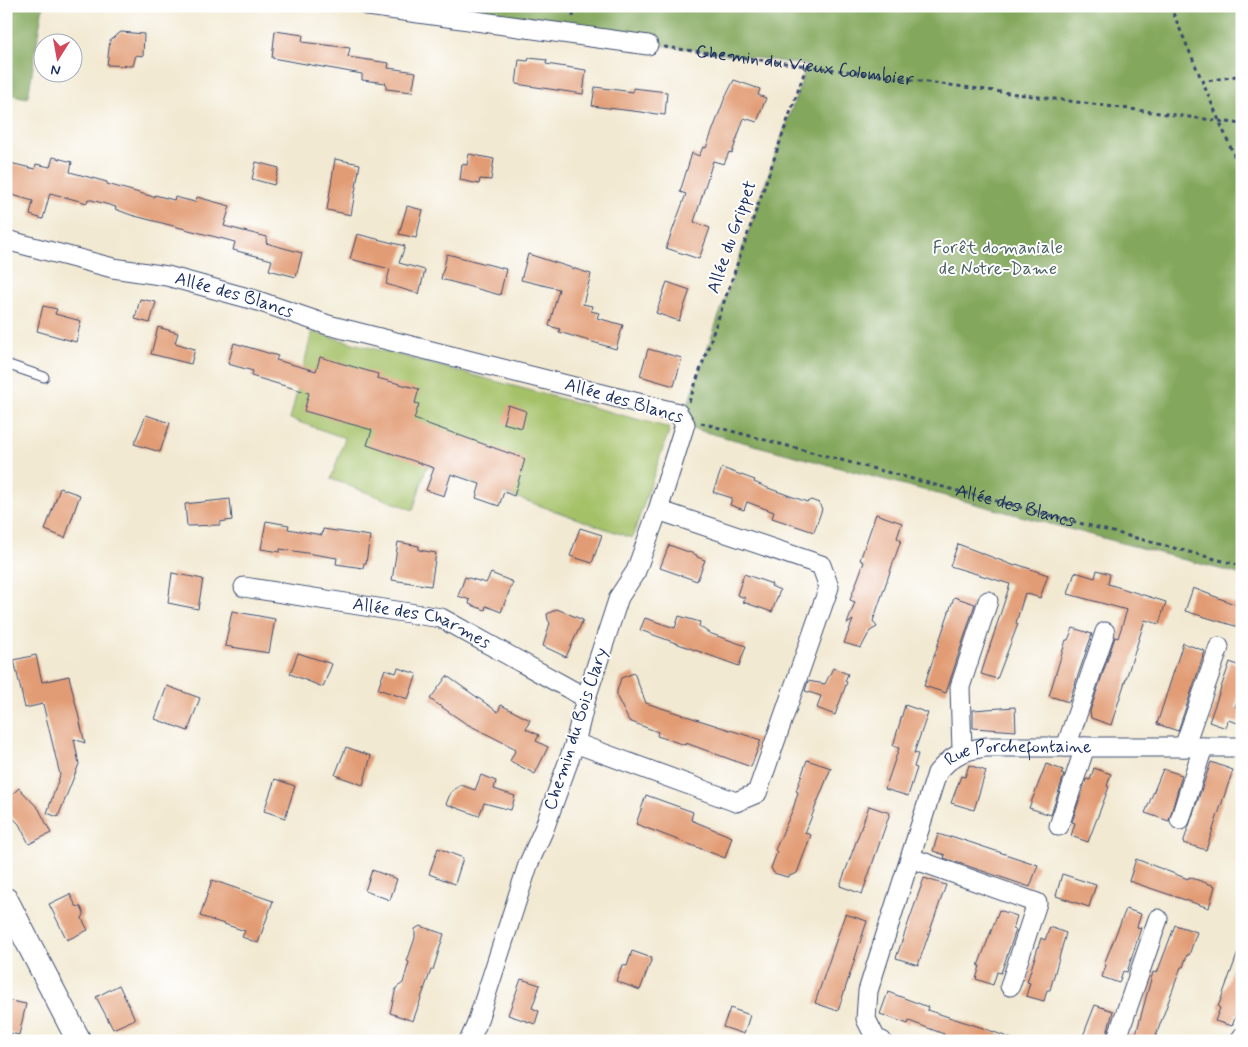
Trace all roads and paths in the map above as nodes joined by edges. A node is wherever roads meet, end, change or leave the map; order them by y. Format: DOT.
graph roads {
  1 [pos="368,6"];
  2 [pos="1170,6"];
  3 [pos="648,45"];
  4 [pos="807,65"];
  5 [pos="1242,75"];
  6 [pos="1201,82"];
  7 [pos="1220,121"];
  8 [pos="1242,124"];
  9 [pos="1242,174"];
  10 [pos="6,240"];
  11 [pos="6,364"];
  12 [pos="44,377"];
  13 [pos="683,418"];
  14 [pos="658,510"];
  15 [pos="1242,566"];
  16 [pos="244,587"];
  17 [pos="988,601"];
  18 [pos="1105,632"];
  19 [pos="1219,647"];
  20 [pos="586,698"];
  21 [pos="575,743"];
  22 [pos="1066,747"];
  23 [pos="1085,747"];
  24 [pos="1184,747"];
  25 [pos="1203,747"];
  26 [pos="1242,750"];
  27 [pos="962,751"];
  28 [pos="1180,820"];
  29 [pos="1059,826"];
  30 [pos="911,858"];
  31 [pos="6,900"];
  32 [pos="1158,919"];
  33 [pos="1010,986"];
  34 [pos="866,1019"];
  35 [pos="1242,1037"];
  36 [pos="79,1041"];
  37 [pos="469,1041"];
  38 [pos="859,1041"];
  39 [pos="882,1041"];
  40 [pos="1116,1041"];
  41 [pos="1240,1041"];
  1 -- 3 [label="street"];
  2 -- 6 [label="path"];
  3 -- 4 [label="path, Chemin du Vieux Colombier"];
  4 -- 7 [label="path, Chemin du Vieux Colombier"];
  4 -- 13 [label="path, Allée du Grippet"];
  5 -- 6 [label="path"];
  6 -- 7 [label="path"];
  7 -- 8 [label="path, Chemin du Vieux Colombier"];
  7 -- 9 [label="path"];
  10 -- 13 [label="street, Allée des Blancs"];
  11 -- 12 [label="lane"];
  13 -- 14 [label="street, Chemin du Bois Clary"];
  13 -- 15 [label="path, Allée des Blancs"];
  14 -- 20 [label="street, Chemin du Bois Clary"];
  14 -- 21 [label="street"];
  16 -- 20 [label="street, Allée des Charmes"];
  17 -- 27 [label="street"];
  18 -- 22 [label="street"];
  19 -- 24 [label="street"];
  20 -- 21 [label="street, Chemin du Bois Clary"];
  21 -- 37 [label="street, Chemin du Bois Clary"];
  22 -- 23 [label="street, Rue Porchefontaine"];
  22 -- 27 [label="street, Rue Porchefontaine"];
  23 -- 24 [label="street, Rue Porchefontaine"];
  23 -- 29 [label="street"];
  24 -- 25 [label="street, Rue Porchefontaine"];
  25 -- 26 [label="street, Rue Porchefontaine"];
  25 -- 28 [label="street"];
  27 -- 30 [label="street, Rue Porchefontaine"];
  30 -- 33 [label="street"];
  30 -- 34 [label="street, Rue Porchefontaine"];
  31 -- 36 [label="street"];
  32 -- 40 [label="street"];
  34 -- 38 [label="street, Rue Porchefontaine"];
  34 -- 39 [label="street"];
  35 -- 41 [label="street"];
}
